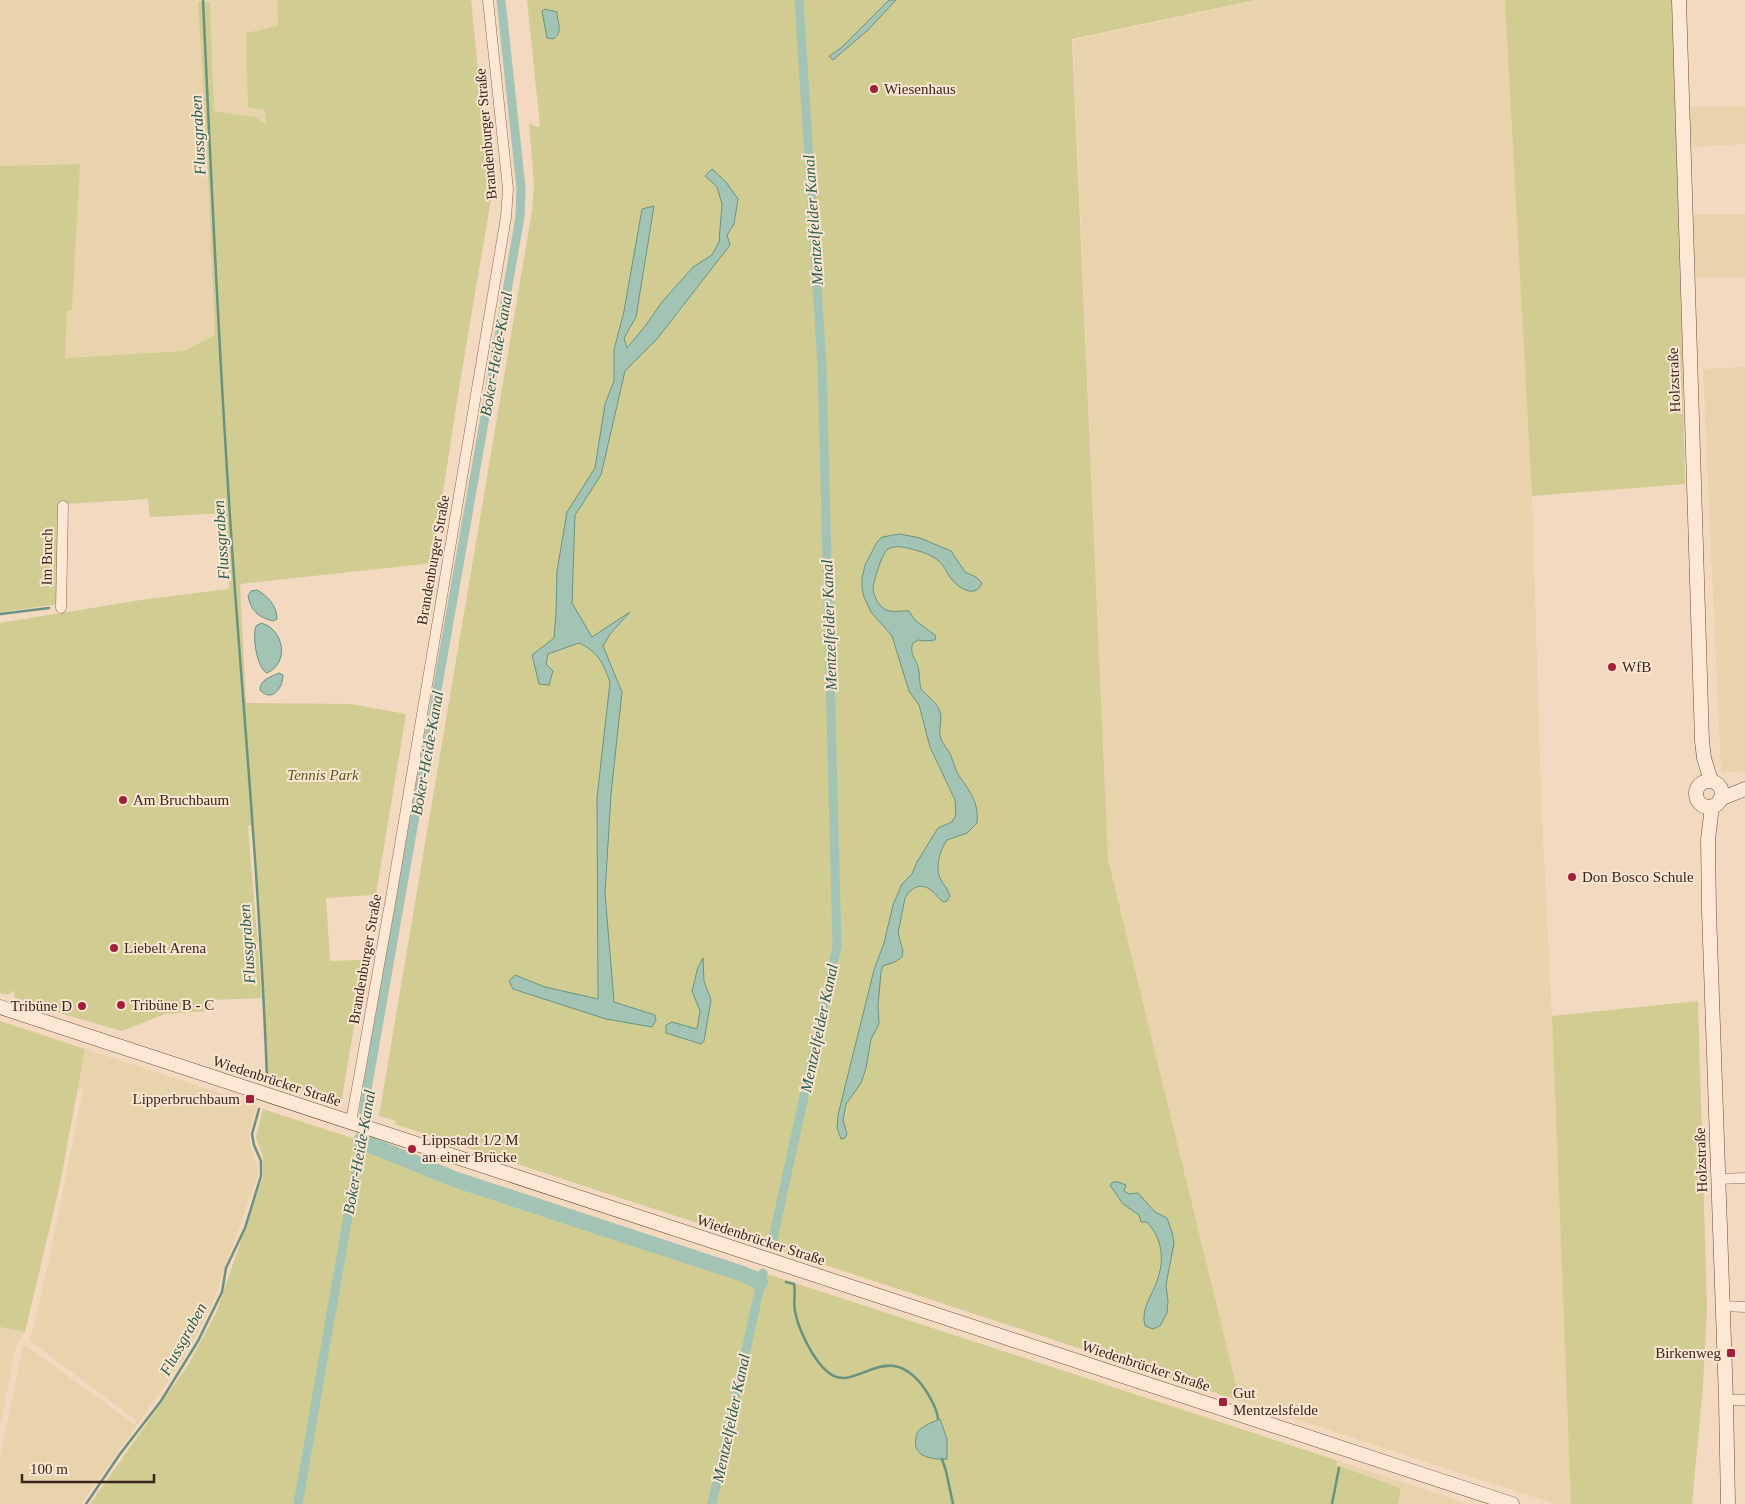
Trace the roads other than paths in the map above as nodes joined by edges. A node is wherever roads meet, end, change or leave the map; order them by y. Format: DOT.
graph roads {
  1 [pos="488,0"];
  2 [pos="1678,0"];
  3 [pos="63,506"];
  4 [pos="61,608"];
  5 [pos="1745,789"];
  6 [pos="1711,793"];
  7 [pos="0,1007"];
  8 [pos="359,1125"];
  9 [pos="1745,1178"];
  10 [pos="1718,1179"];
  11 [pos="1722,1306"];
  12 [pos="1745,1307"];
  13 [pos="1726,1400"];
  14 [pos="1745,1400"];
  15 [pos="1728,1480"];
  16 [pos="1512,1504"];
  17 [pos="1720,1504"];
  18 [pos="1728,1504"];
  1 -- 8 [label="street, Brandenburger Straße"];
  2 -- 6 [label="street, Holzstraße"];
  3 -- 4 [label="street, Im Bruch"];
  5 -- 6 [label="street"];
  6 -- 10 [label="street, Holzstraße"];
  7 -- 8 [label="street, Wiedenbrücker Straße"];
  8 -- 16 [label="street, Wiedenbrücker Straße"];
  9 -- 10 [label="street"];
  10 -- 11 [label="street, Holzstraße"];
  11 -- 12 [label="street"];
  11 -- 13 [label="street, Holzstraße"];
  13 -- 14 [label="street"];
  13 -- 15 [label="street, Holzstraße"];
  15 -- 17 [label="street, Holzstraße"];
  15 -- 18 [label="street, Holzstraße"];
}
